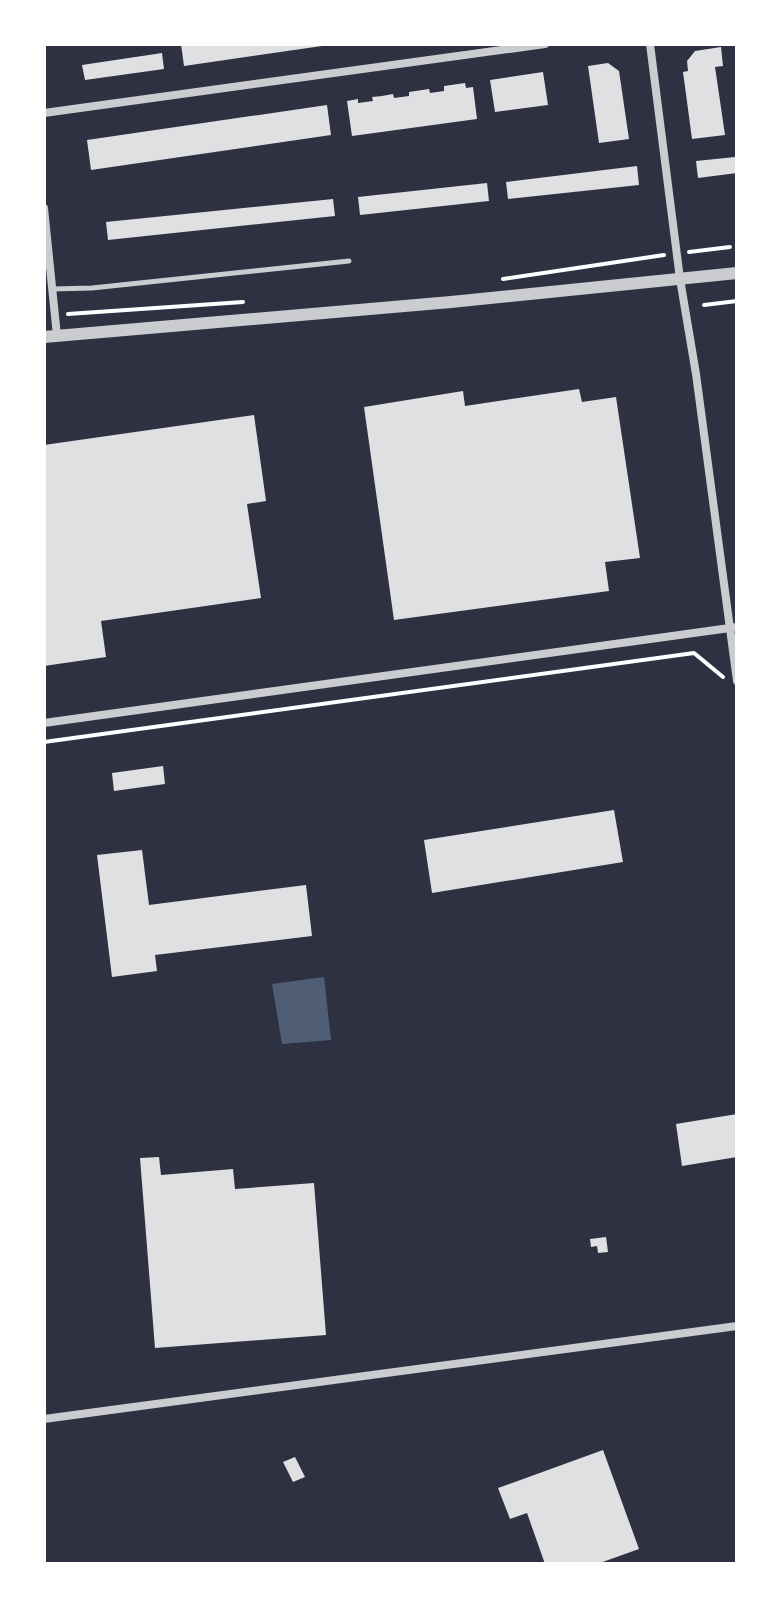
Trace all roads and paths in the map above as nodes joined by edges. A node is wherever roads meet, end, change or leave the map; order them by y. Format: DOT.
graph roads {
  1 [pos="545,44"];
  2 [pos="650,44"];
  3 [pos="44,113"];
  4 [pos="44,208"];
  5 [pos="730,247"];
  6 [pos="677,253"];
  7 [pos="349,261"];
  8 [pos="737,273"];
  9 [pos="680,279"];
  10 [pos="495,280"];
  11 [pos="53,289"];
  12 [pos="737,301"];
  13 [pos="245,302"];
  14 [pos="704,305"];
  15 [pos="55,315"];
  16 [pos="51,336"];
  17 [pos="733,628"];
  18 [pos="726,680"];
  19 [pos="737,681"];
  20 [pos="44,723"];
  21 [pos="44,742"];
  22 [pos="737,1326"];
  23 [pos="44,1419"];
  1 -- 3 [label="street"];
  2 -- 6 [label="street"];
  4 -- 11 [label="street"];
  5 -- 6 [label="path"];
  6 -- 9 [label="street"];
  6 -- 10 [label="path"];
  7 -- 11 [label="lane"];
  8 -- 9 [label="street"];
  9 -- 16 [label="street"];
  9 -- 17 [label="street"];
  11 -- 15 [label="street"];
  12 -- 14 [label="path"];
  13 -- 15 [label="path"];
  15 -- 16 [label="street"];
  17 -- 19 [label="street"];
  17 -- 20 [label="street"];
  18 -- 21 [label="path"];
  22 -- 23 [label="street"];
}
